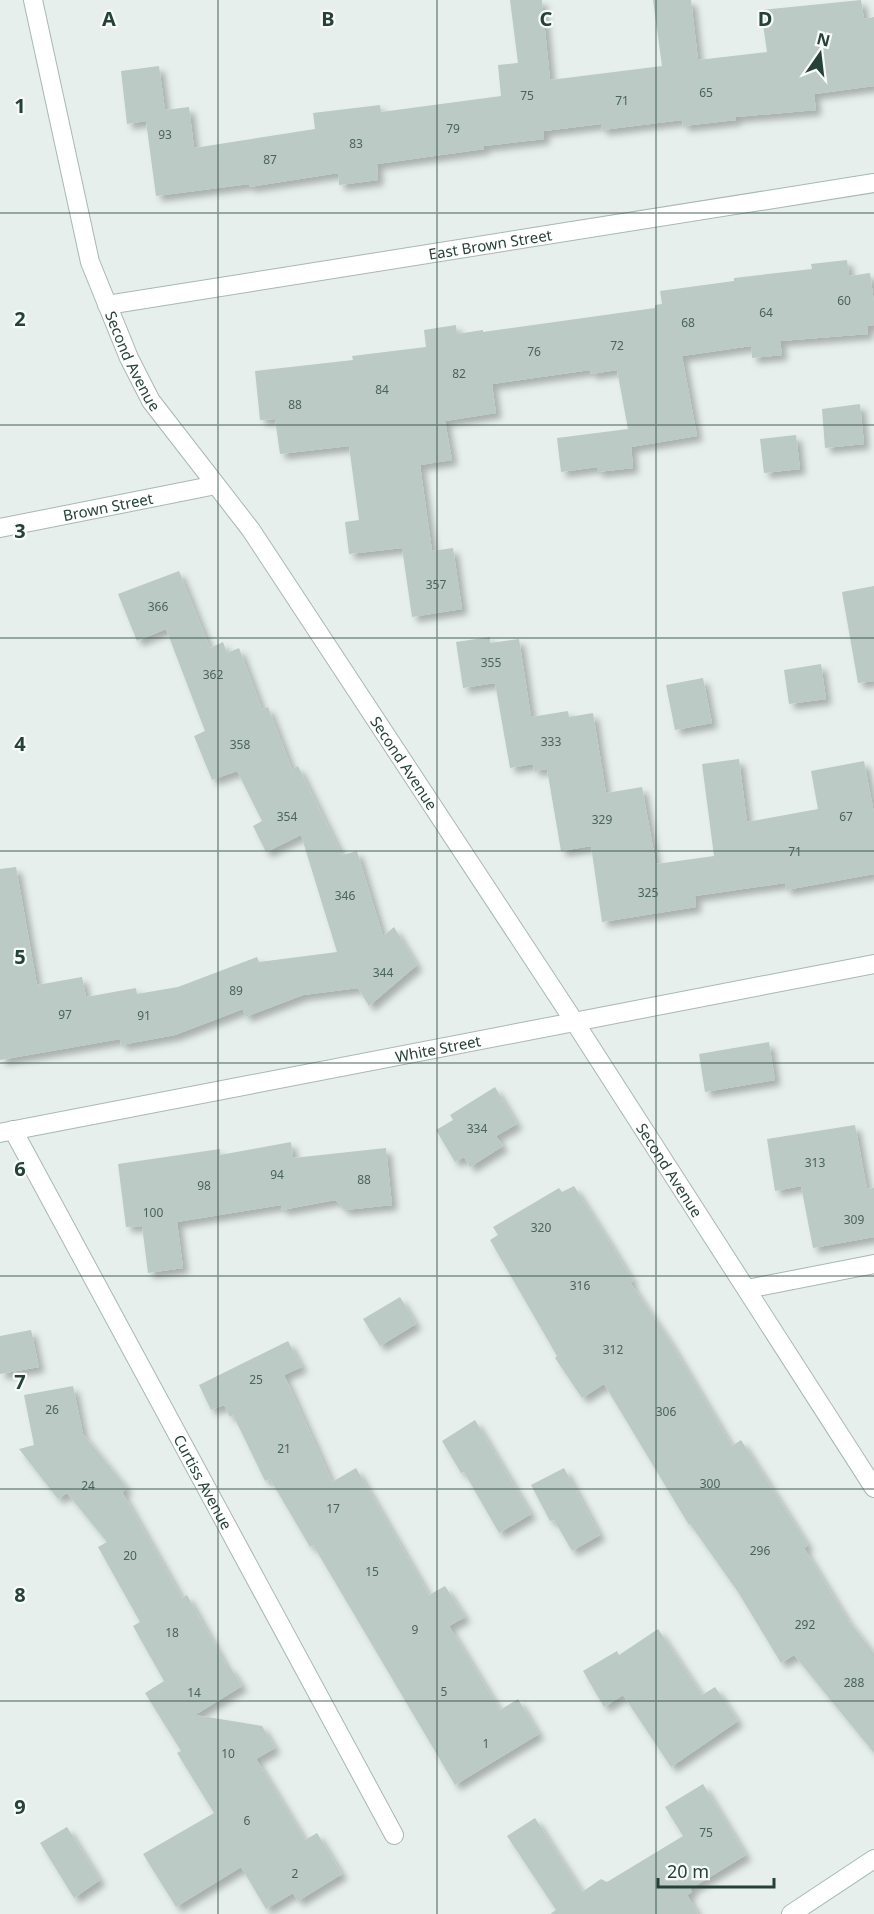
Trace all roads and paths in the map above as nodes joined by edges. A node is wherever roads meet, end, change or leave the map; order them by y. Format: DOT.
graph roads {
  1 [pos="33,0"];
  2 [pos="874,183"];
  3 [pos="107,305"];
  4 [pos="216,485"];
  5 [pos="0,528"];
  6 [pos="874,964"];
  7 [pos="574,1022"];
  8 [pos="7,1132"];
  9 [pos="874,1264"];
  10 [pos="747,1289"];
  11 [pos="874,1488"];
  12 [pos="394,1835"];
  13 [pos="874,1859"];
  14 [pos="791,1914"];
  1 -- 3 [label="street, Second Avenue"];
  2 -- 3 [label="street, East Brown Street"];
  3 -- 4 [label="street, Second Avenue"];
  4 -- 5 [label="street, Brown Street"];
  4 -- 7 [label="street, Second Avenue"];
  6 -- 7 [label="street, White Street"];
  7 -- 8 [label="street, White Street"];
  7 -- 10 [label="street, Second Avenue"];
  8 -- 12 [label="street, Curtiss Avenue"];
  9 -- 10 [label="street"];
  10 -- 11 [label="street, Second Avenue"];
  13 -- 14 [label="street"];
}
